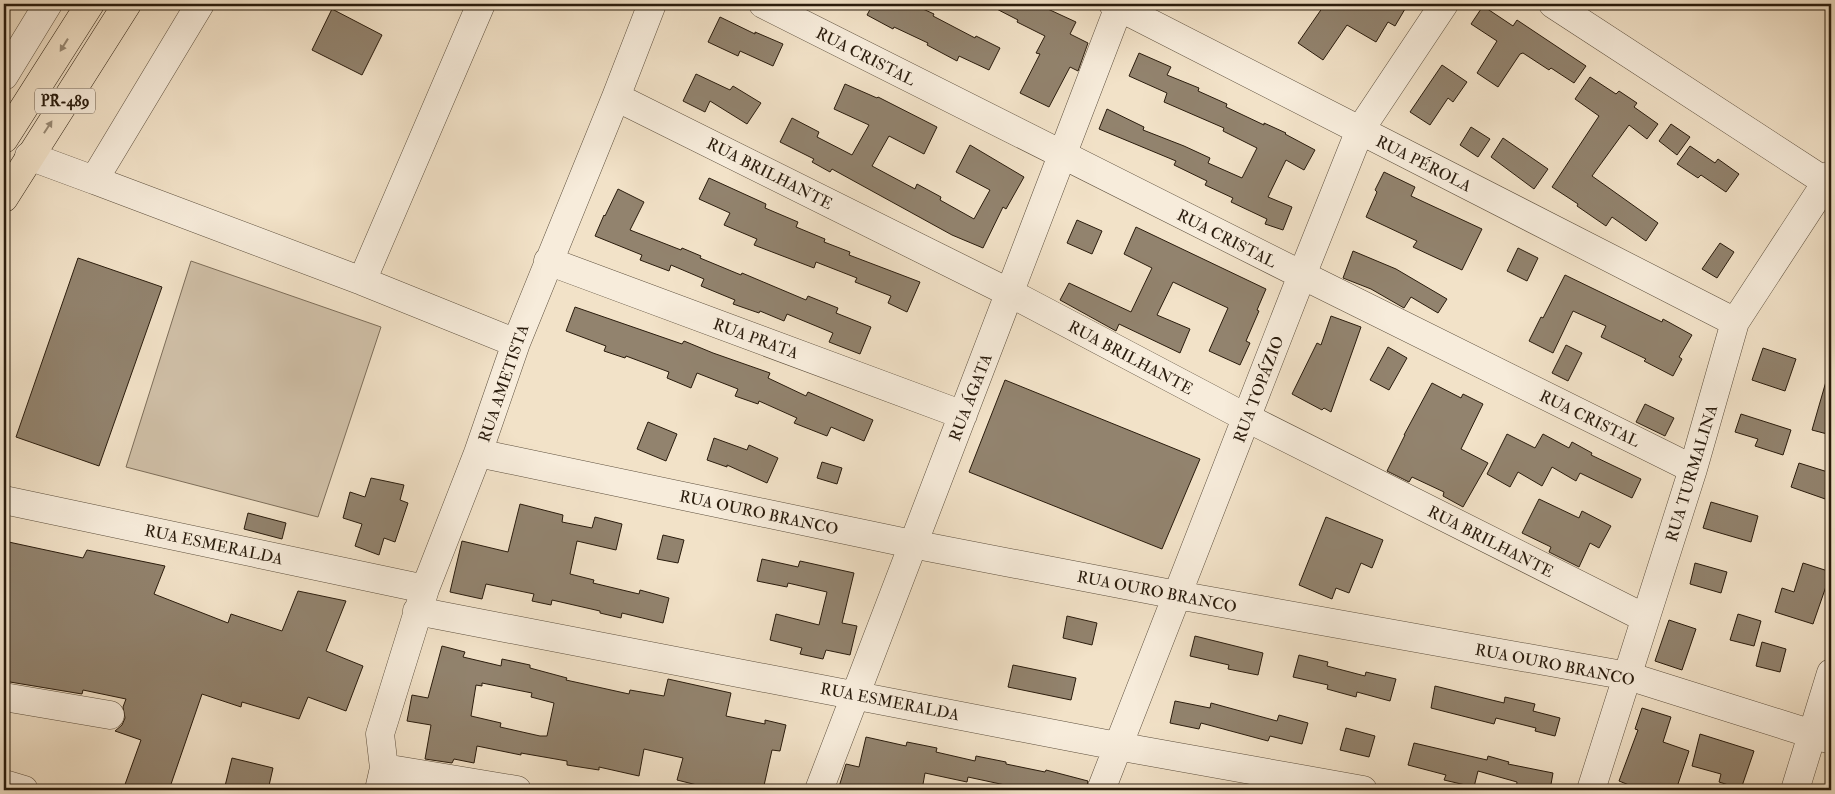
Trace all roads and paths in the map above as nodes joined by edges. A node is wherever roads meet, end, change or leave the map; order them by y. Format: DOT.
graph roads {
  1 [pos="48,4"];
  2 [pos="90,4"];
  3 [pos="127,4"];
  4 [pos="200,4"];
  5 [pos="482,4"];
  6 [pos="652,4"];
  7 [pos="763,4"];
  8 [pos="1444,4"];
  9 [pos="1553,4"];
  10 [pos="1117,5"];
  11 [pos="12,43"];
  12 [pos="4,76"];
  13 [pos="616,97"];
  14 [pos="1360,130"];
  15 [pos="4,139"];
  16 [pos="1062,155"];
  17 [pos="29,156"];
  18 [pos="1829,179"];
  19 [pos="94,180"];
  20 [pos="4,198"];
  21 [pos="548,261"];
  22 [pos="1302,275"];
  23 [pos="362,281"];
  24 [pos="1010,293"];
  25 [pos="1735,322"];
  26 [pos="516,343"];
  27 [pos="963,415"];
  28 [pos="1247,418"];
  29 [pos="478,453"];
  30 [pos="1693,469"];
  31 [pos="4,500"];
  32 [pos="912,544"];
  33 [pos="1177,596"];
  34 [pos="421,600"];
  35 [pos="1645,618"];
  36 [pos="1831,673"];
  37 [pos="1628,676"];
  38 [pos="855,694"];
  39 [pos="4,697"];
  40 [pos="110,715"];
  41 [pos="1822,737"];
  42 [pos="1117,746"];
  43 [pos="381,779"];
  44 [pos="4,784"];
  45 [pos="24,790"];
  46 [pos="517,790"];
  47 [pos="819,790"];
  48 [pos="1101,790"];
  49 [pos="1363,790"];
  50 [pos="1591,790"];
  51 [pos="1795,790"];
  1 -- 11 [label="street"];
  2 -- 15 [label="main road, PR-489 / PR-489, one-way"];
  17 -- 3 [label="main road, PR-489 / PR-489, one-way"];
  4 -- 19 [label="street"];
  5 -- 23 [label="street"];
  6 -- 13 [label="street, RUA AMETISTA"];
  7 -- 16 [label="street, RUA CRISTAL"];
  8 -- 14 [label="street, RUA TOPÁZIO"];
  9 -- 18 [label="street"];
  10 -- 14 [label="street, RUA PÉROLA"];
  10 -- 16 [label="street, RUA ÁGATA"];
  11 -- 12 [label="street"];
  13 -- 21 [label="street, RUA AMETISTA"];
  13 -- 24 [label="street, RUA BRILHANTE"];
  14 -- 22 [label="street, RUA TOPÁZIO"];
  14 -- 25 [label="street, RUA PÉROLA"];
  16 -- 22 [label="street, RUA CRISTAL"];
  16 -- 24 [label="street, RUA ÁGATA"];
  17 -- 19 [label="street"];
  17 -- 20 [label="main road, PR-489 / PR-489"];
  18 -- 25 [label="street, RUA TURMALINA"];
  19 -- 23 [label="street"];
  21 -- 26 [label="street, RUA AMETISTA"];
  21 -- 27 [label="street, RUA PRATA"];
  22 -- 28 [label="street, RUA TOPÁZIO"];
  22 -- 30 [label="street, RUA CRISTAL"];
  23 -- 26 [label="street"];
  24 -- 27 [label="street, RUA ÁGATA"];
  24 -- 28 [label="street, RUA BRILHANTE"];
  25 -- 30 [label="street, RUA TURMALINA"];
  26 -- 29 [label="street, RUA AMETISTA"];
  27 -- 32 [label="street, RUA ÁGATA"];
  28 -- 33 [label="street, RUA TOPÁZIO"];
  28 -- 35 [label="street, RUA BRILHANTE"];
  29 -- 32 [label="street, RUA OURO BRANCO"];
  29 -- 34 [label="street, RUA AMETISTA"];
  30 -- 35 [label="street, RUA TURMALINA"];
  31 -- 34 [label="street, RUA ESMERALDA"];
  32 -- 33 [label="street, RUA OURO BRANCO"];
  32 -- 38 [label="street, RUA ÁGATA"];
  33 -- 37 [label="street, RUA OURO BRANCO"];
  33 -- 42 [label="street, RUA TOPÁZIO"];
  34 -- 38 [label="street, RUA ESMERALDA"];
  34 -- 43 [label="street, RUA AMETISTA"];
  35 -- 37 [label="street, RUA TURMALINA"];
  36 -- 41 [label="street"];
  37 -- 41 [label="street, RUA OURO BRANCO"];
  37 -- 50 [label="street, RUA TURMALINA"];
  38 -- 42 [label="street, RUA ESMERALDA"];
  38 -- 47 [label="street, RUA ÁGATA"];
  39 -- 40 [label="street"];
  41 -- 51 [label="street"];
  42 -- 48 [label="street, RUA TOPÁZIO"];
  42 -- 49 [label="street, RUA ESMERALDA"];
  43 -- 46 [label="street"];
  44 -- 45 [label="street"];
}
